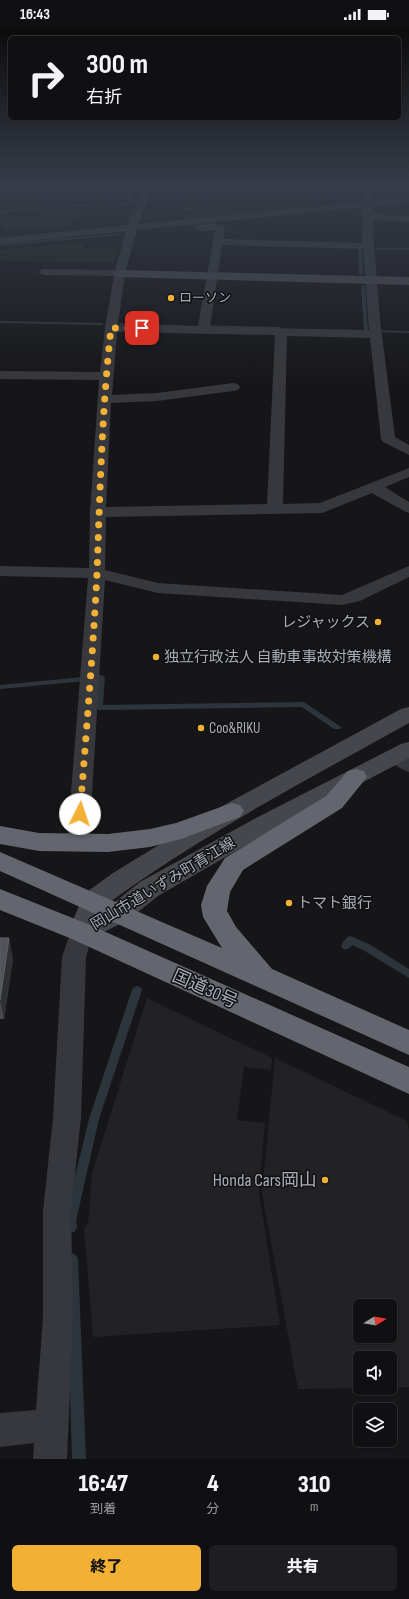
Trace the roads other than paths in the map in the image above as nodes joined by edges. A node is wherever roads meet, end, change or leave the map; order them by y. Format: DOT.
graph roads {
  1 [pos="126,251"];
  2 [pos="216,251"];
  3 [pos="368,251"];
  4 [pos="43,272"];
  5 [pos="120,273"];
  6 [pos="211,276"];
  7 [pos="371,280"];
  8 [pos="409,281"];
  9 [pos="204,327"];
  10 [pos="111,328"];
  11 [pos="281,332"];
  12 [pos="375,332"];
  13 [pos="0,375"];
  14 [pos="106,376"];
  15 [pos="233,387"];
  16 [pos="105,399"];
  17 [pos="409,451"];
  18 [pos="409,472"];
  19 [pos="373,487"];
  20 [pos="409,508"];
  21 [pos="275,509"];
  22 [pos="98,512"];
  23 [pos="0,571"];
  24 [pos="409,571"];
  25 [pos="97,573"];
  26 [pos="409,714"];
  27 [pos="405,757"];
  28 [pos="356,777"];
  29 [pos="232,811"];
  30 [pos="0,835"];
  31 [pos="78,843"];
  32 [pos="0,861"];
  33 [pos="0,899"];
  34 [pos="93,902"];
  35 [pos="119,913"];
  36 [pos="81,932"];
  37 [pos="264,978"];
  38 [pos="409,1043"];
  39 [pos="409,1081"];
  40 [pos="51,1425"];
  41 [pos="0,1430"];
  42 [pos="50,1459"];
  1 -- 5 [label="street"];
  2 -- 6 [label="street"];
  3 -- 7 [label="street"];
  4 -- 5 [label="street"];
  5 -- 6 [label="street"];
  5 -- 10 [label="street"];
  6 -- 7 [label="street"];
  6 -- 9 [label="street"];
  7 -- 8 [label="street"];
  7 -- 12 [label="street"];
  9 -- 10 [label="street"];
  9 -- 11 [label="street"];
  10 -- 14 [label="street"];
  11 -- 12 [label="street"];
  11 -- 21 [label="street"];
  12 -- 17 [label="street"];
  13 -- 14 [label="street"];
  14 -- 16 [label="street"];
  15 -- 16 [label="street"];
  16 -- 22 [label="street"];
  18 -- 19 [label="street"];
  19 -- 20 [label="street"];
  19 -- 21 [label="street"];
  21 -- 22 [label="street"];
  22 -- 25 [label="street"];
  23 -- 25 [label="street"];
  24 -- 25 [label="street"];
  25 -- 31 [label="street"];
  26 -- 29 [label="street, 岡山市道いずみ町青江線"];
  27 -- 28 [label="street, 岡山市道いずみ町青江線"];
  28 -- 35 [label="street, 岡山市道いずみ町青江線"];
  28 -- 37 [label="highway"];
  29 -- 31 [label="highway"];
  29 -- 34 [label="street, 岡山市道いずみ町青江線"];
  30 -- 31 [label="highway"];
  32 -- 34 [label="highway"];
  33 -- 36 [label="highway, 国道30号"];
  34 -- 35 [label="highway"];
  34 -- 36 [label="street, 岡山市道いずみ町青江線"];
  35 -- 36 [label="street, 岡山市道いずみ町青江線"];
  35 -- 37 [label="highway"];
  36 -- 39 [label="highway, 国道30号"];
  36 -- 40 [label="street"];
  37 -- 38 [label="highway"];
  40 -- 41 [label="street"];
  40 -- 42 [label="street"];
}
